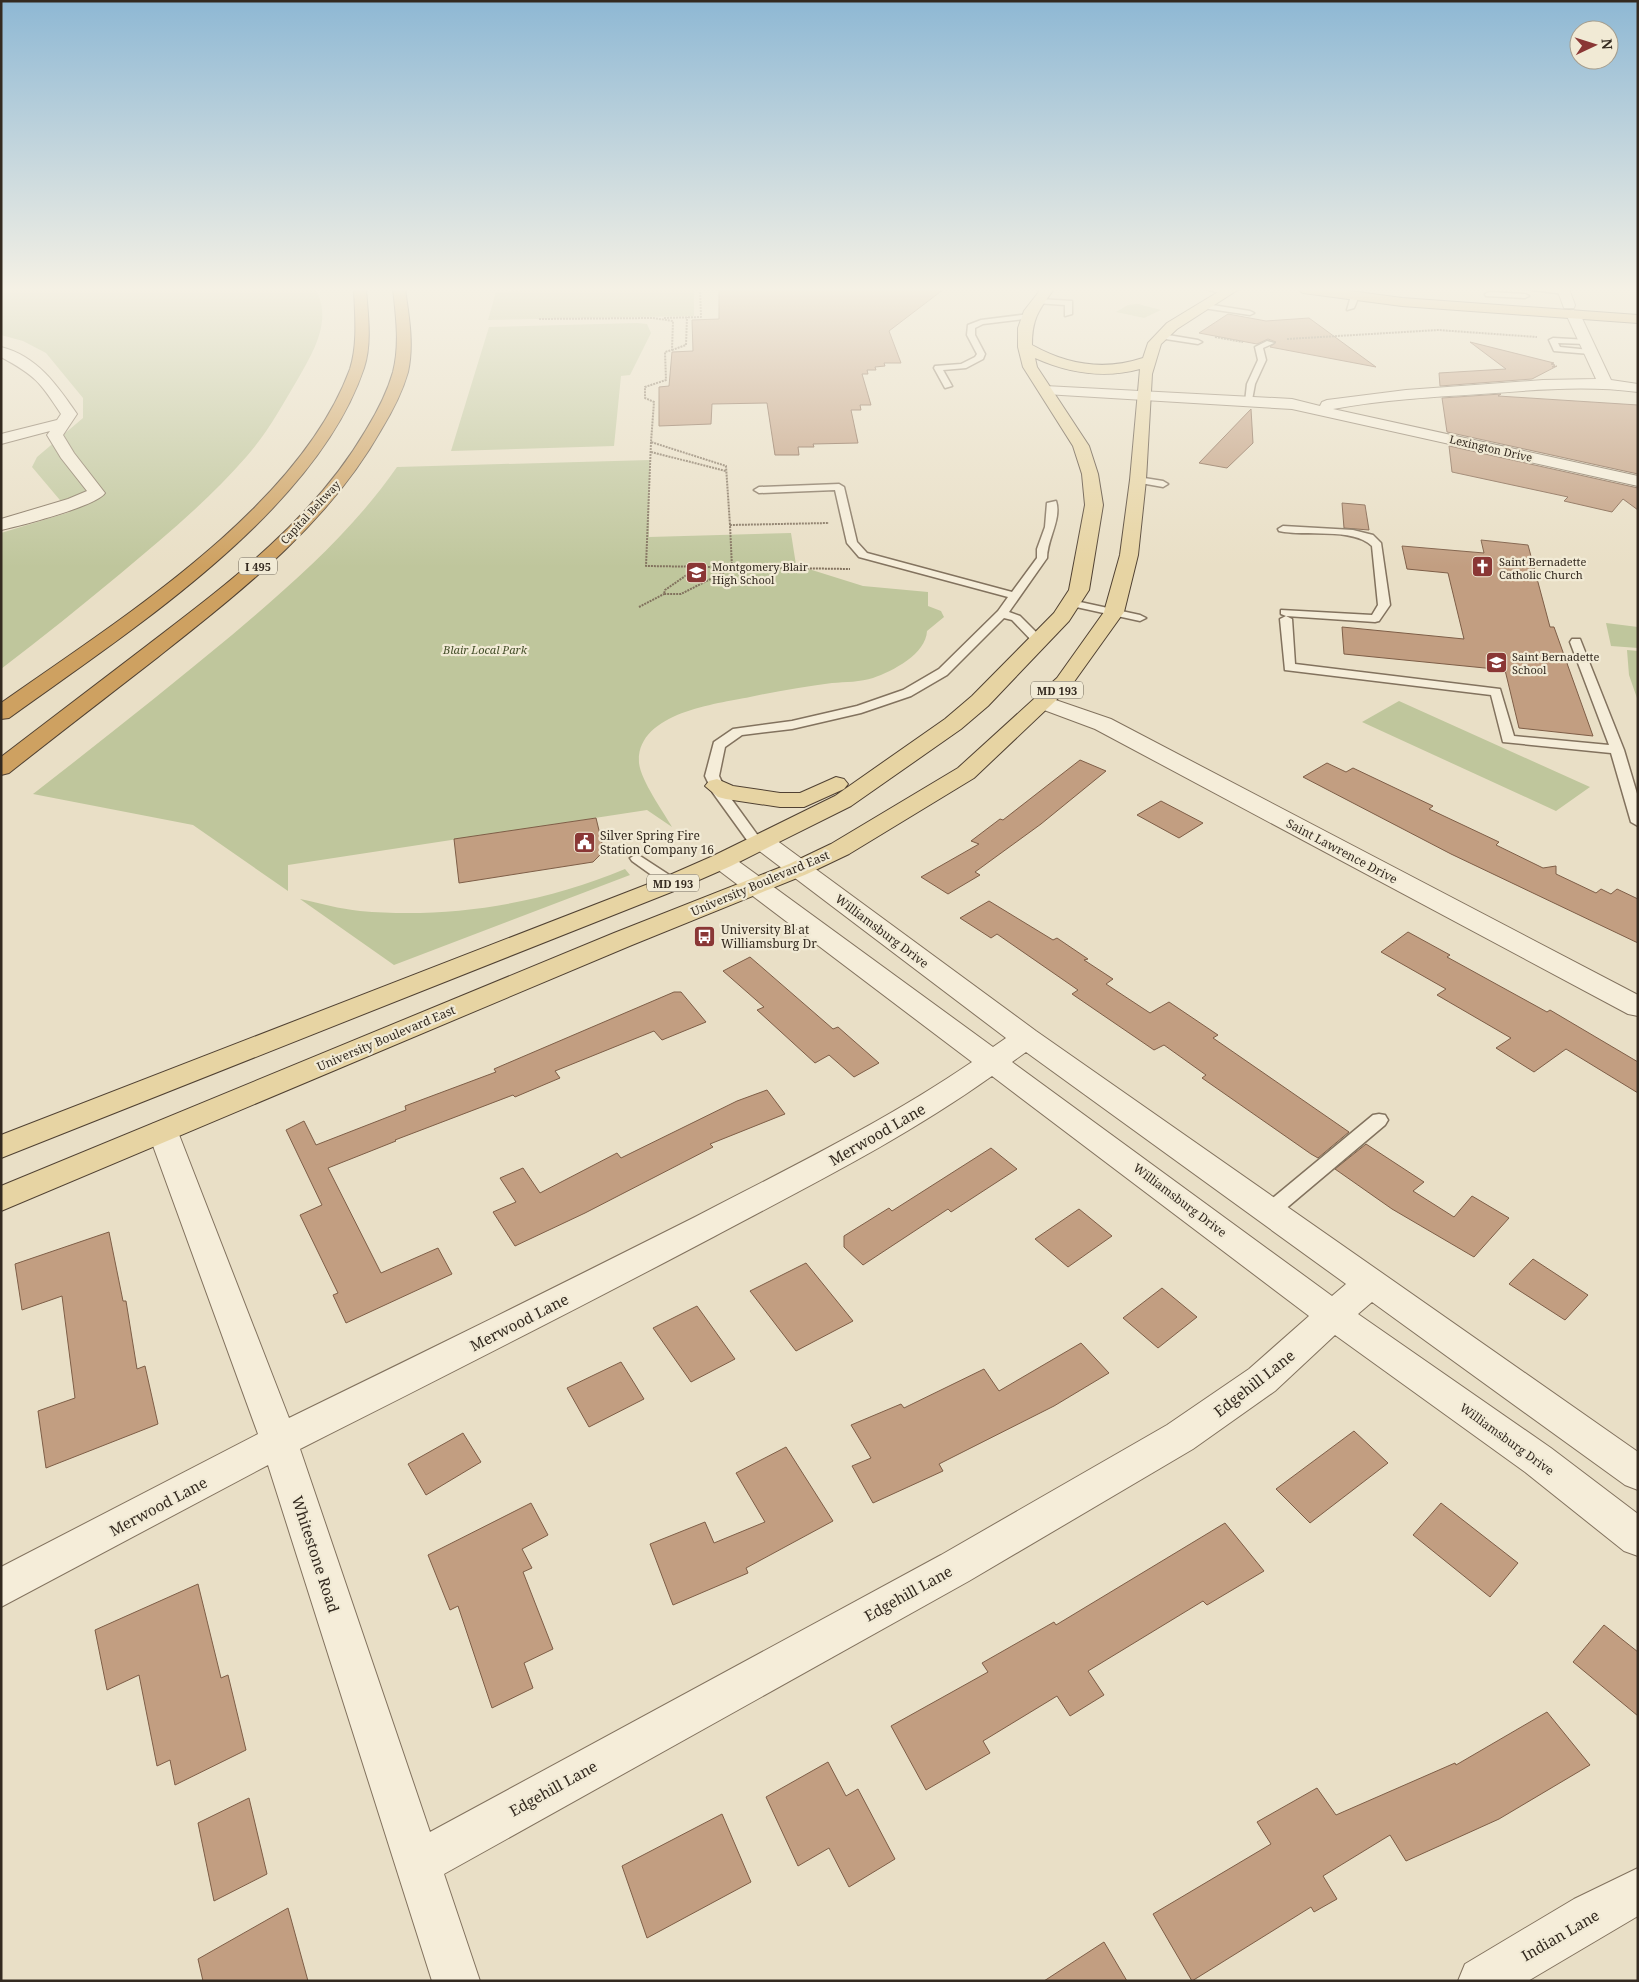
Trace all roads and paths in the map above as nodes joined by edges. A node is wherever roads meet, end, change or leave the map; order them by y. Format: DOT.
graph roads {
  1 [pos="47,381"];
  2 [pos="352,381"];
  3 [pos="397,381"];
  4 [pos="662,381"];
  5 [pos="945,381"];
  6 [pos="1040,381"];
  7 [pos="1146,381"];
  8 [pos="1252,381"];
  9 [pos="1604,383"];
  10 [pos="948,386"];
  11 [pos="1638,388"];
  12 [pos="1046,390"];
  13 [pos="1144,395"];
  14 [pos="1248,400"];
  15 [pos="1313,408"];
  16 [pos="63,423"];
  17 [pos="1,439"];
  18 [pos="651,442"];
  19 [pos="651,452"];
  20 [pos="726,471"];
  21 [pos="1138,480"];
  22 [pos="1638,481"];
  23 [pos="1163,484"];
  24 [pos="759,490"];
  25 [pos="1052,503"];
  26 [pos="837,522"];
  27 [pos="1,525"];
  28 [pos="730,525"];
  29 [pos="1283,529"];
  30 [pos="690,565"];
  31 [pos="732,568"];
  32 [pos="859,569"];
  33 [pos="664,594"];
  34 [pos="1014,596"];
  35 [pos="1071,603"];
  36 [pos="639,607"];
  37 [pos="1114,612"];
  38 [pos="1002,613"];
  39 [pos="1286,616"];
  40 [pos="1140,618"];
  41 [pos="120,626"];
  42 [pos="1038,640"];
  43 [pos="1576,642"];
  44 [pos="1044,702"];
  45 [pos="1,703"];
  46 [pos="1,713"];
  47 [pos="1617,750"];
  48 [pos="902,759"];
  49 [pos="1,768"];
  50 [pos="717,786"];
  51 [pos="1638,822"];
  52 [pos="760,843"];
  53 [pos="637,858"];
  54 [pos="722,861"];
  55 [pos="798,869"];
  56 [pos="672,883"];
  57 [pos="755,886"];
  58 [pos="1638,1007"];
  59 [pos="1026,1038"];
  60 [pos="992,1061"];
  61 [pos="1379,1120"];
  62 [pos="163,1132"];
  63 [pos="1,1147"];
  64 [pos="1,1199"];
  65 [pos="1270,1211"];
  66 [pos="1371,1282"];
  67 [pos="1334,1316"];
  68 [pos="279,1442"];
  69 [pos="1638,1473"];
  70 [pos="1638,1538"];
  71 [pos="1,1588"];
  72 [pos="418,1863"];
  73 [pos="1638,1891"];
  74 [pos="456,1981"];
  75 [pos="1482,1981"];
  1 -- 16 [label="street"];
  2 -- 41 [label="highway"];
  3 -- 49 [label="highway, Capital Beltway / I 495"];
  4 -- 18 [label="path"];
  5 -- 10 [label="lane"];
  6 -- 12 [label="main road, MD 193"];
  7 -- 13 [label="main road, University Boulevard East / MD 193"];
  8 -- 14 [label="lane"];
  9 -- 11 [label="street"];
  9 -- 15 [label="street"];
  12 -- 13 [label="street, Lexington Drive"];
  12 -- 35 [label="main road, MD 193"];
  13 -- 14 [label="street, Lexington Drive"];
  13 -- 21 [label="main road, University Boulevard East / MD 193"];
  14 -- 15 [label="street, Lexington Drive"];
  15 -- 22 [label="street, Lexington Drive"];
  16 -- 17 [label="street"];
  16 -- 27 [label="street"];
  18 -- 19 [label="path"];
  18 -- 20 [label="path"];
  19 -- 20 [label="path"];
  19 -- 30 [label="path"];
  20 -- 28 [label="path"];
  21 -- 23 [label="lane"];
  21 -- 37 [label="main road, University Boulevard East / MD 193"];
  24 -- 34 [label="lane"];
  25 -- 34 [label="lane"];
  26 -- 28 [label="path"];
  28 -- 31 [label="path"];
  29 -- 39 [label="lane"];
  30 -- 31 [label="path"];
  30 -- 33 [label="path"];
  31 -- 32 [label="path"];
  31 -- 33 [label="path"];
  33 -- 36 [label="path"];
  34 -- 38 [label="lane"];
  35 -- 37 [label="lane"];
  35 -- 42 [label="main road, MD 193"];
  37 -- 40 [label="lane"];
  37 -- 44 [label="main road, University Boulevard East / MD 193"];
  38 -- 42 [label="lane"];
  38 -- 50 [label="lane"];
  39 -- 47 [label="lane"];
  41 -- 45 [label="highway"];
  41 -- 46 [label="highway"];
  42 -- 48 [label="main road, MD 193"];
  43 -- 47 [label="lane"];
  44 -- 55 [label="main road, University Boulevard East / MD 193"];
  44 -- 58 [label="street, Saint Lawrence Drive"];
  47 -- 51 [label="lane"];
  48 -- 50 [label="main road"];
  48 -- 52 [label="main road, MD 193"];
  50 -- 52 [label="lane"];
  52 -- 54 [label="main road, MD 193"];
  52 -- 55 [label="street, Williamsburg Drive"];
  53 -- 56 [label="lane"];
  54 -- 56 [label="main road, MD 193"];
  54 -- 57 [label="street, Williamsburg Drive"];
  55 -- 57 [label="main road, University Boulevard East / MD 193"];
  55 -- 59 [label="street, Williamsburg Drive"];
  56 -- 63 [label="main road, MD 193"];
  57 -- 60 [label="street, Williamsburg Drive"];
  57 -- 62 [label="main road, University Boulevard East / MD 193"];
  59 -- 60 [label="street, Merwood Lane"];
  59 -- 65 [label="street, Williamsburg Drive"];
  60 -- 67 [label="street, Williamsburg Drive"];
  60 -- 68 [label="street, Merwood Lane"];
  61 -- 65 [label="lane"];
  62 -- 64 [label="main road, University Boulevard East / MD 193"];
  62 -- 68 [label="street, Whitestone Road"];
  65 -- 66 [label="street, Williamsburg Drive"];
  66 -- 67 [label="street, Edgehill Lane"];
  66 -- 69 [label="street, Williamsburg Drive"];
  67 -- 70 [label="street, Williamsburg Drive"];
  67 -- 72 [label="street, Edgehill Lane"];
  68 -- 71 [label="street, Merwood Lane"];
  68 -- 72 [label="street, Whitestone Road"];
  72 -- 74 [label="street, Whitestone Road"];
  73 -- 75 [label="street, Indian Lane"];
}
